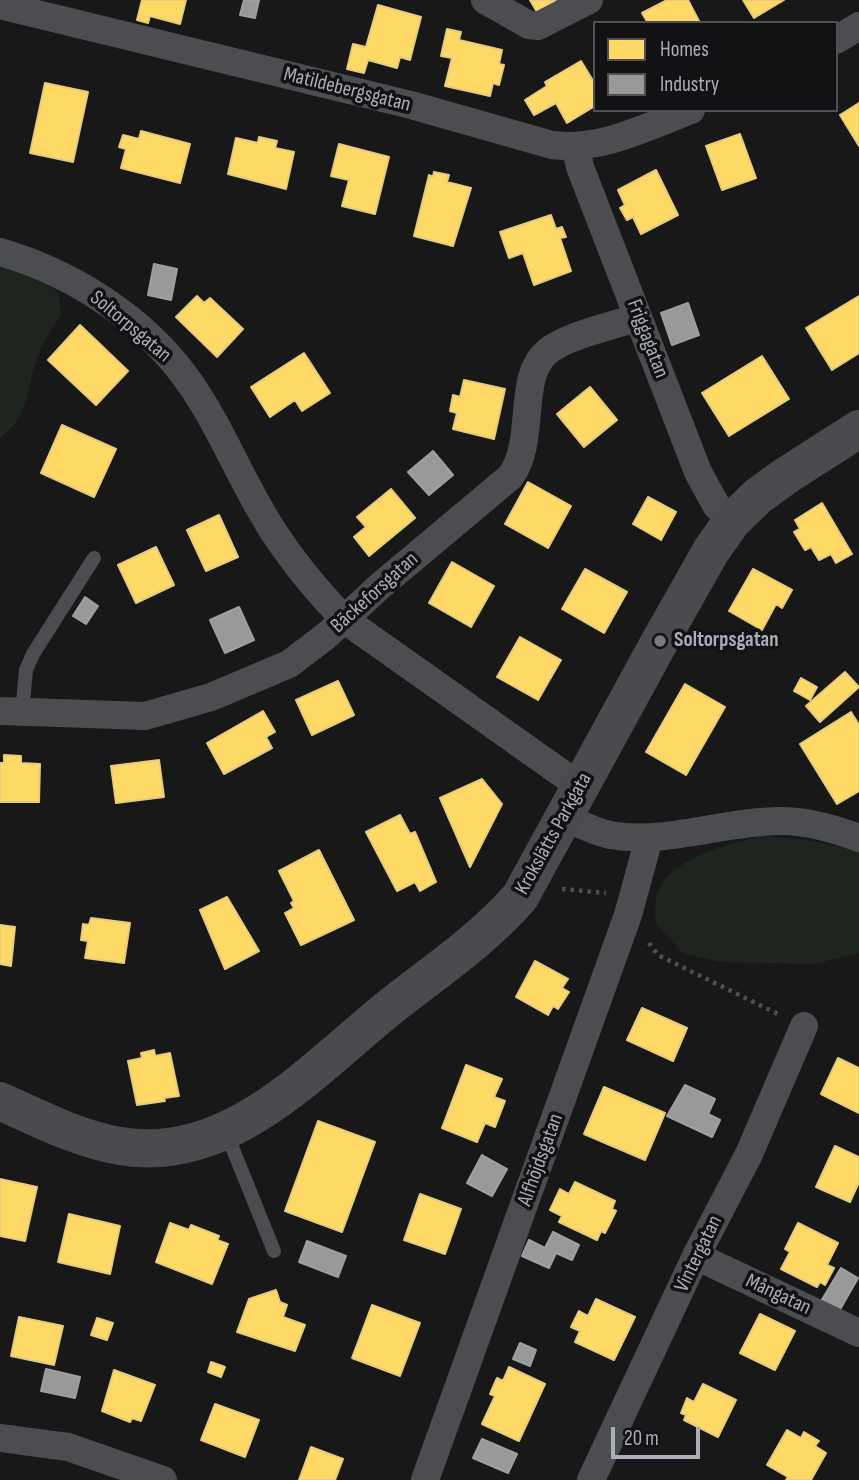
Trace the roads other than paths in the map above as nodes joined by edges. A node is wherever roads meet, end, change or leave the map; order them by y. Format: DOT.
graph roads {
  1 [pos="485,0"];
  2 [pos="589,0"];
  3 [pos="0,5"];
  4 [pos="859,26"];
  5 [pos="838,39"];
  6 [pos="685,112"];
  7 [pos="576,148"];
  8 [pos="0,253"];
  9 [pos="638,317"];
  10 [pos="859,429"];
  11 [pos="732,521"];
  12 [pos="94,558"];
  13 [pos="345,620"];
  14 [pos="11,712"];
  15 [pos="573,802"];
  16 [pos="649,838"];
  17 [pos="859,838"];
  18 [pos="804,1026"];
  19 [pos="0,1101"];
  20 [pos="225,1131"];
  21 [pos="274,1251"];
  22 [pos="696,1256"];
  23 [pos="859,1333"];
  24 [pos="0,1438"];
  25 [pos="163,1480"];
  26 [pos="425,1480"];
  27 [pos="591,1480"];
  1 -- 2 [label="street"];
  3 -- 7 [label="street, Matildebergsgatan"];
  4 -- 5 [label="street"];
  6 -- 7 [label="street, Matildebergsgatan"];
  7 -- 9 [label="street, Friggagatan"];
  8 -- 13 [label="street, Soltorpsgatan"];
  9 -- 11 [label="street, Friggagatan"];
  9 -- 13 [label="street, Bäckeforsgatan"];
  10 -- 11 [label="street, Krokslätts Parkgata"];
  11 -- 15 [label="street, Krokslätts Parkgata"];
  12 -- 14 [label="lane"];
  13 -- 14 [label="street, Bäckeforsgatan"];
  13 -- 15 [label="street, Soltorpsgatan"];
  15 -- 16 [label="street, Soltorpsgatan"];
  15 -- 20 [label="street, Krokslätts Parkgata"];
  16 -- 17 [label="street, Soltorpsgatan"];
  16 -- 26 [label="street, Alfhöjdsgatan"];
  18 -- 22 [label="street, Vintergatan"];
  19 -- 20 [label="street, Krokslätts Parkgata"];
  20 -- 21 [label="lane"];
  22 -- 23 [label="street, Mångatan"];
  22 -- 27 [label="street, Vintergatan"];
  24 -- 25 [label="street"];
}
